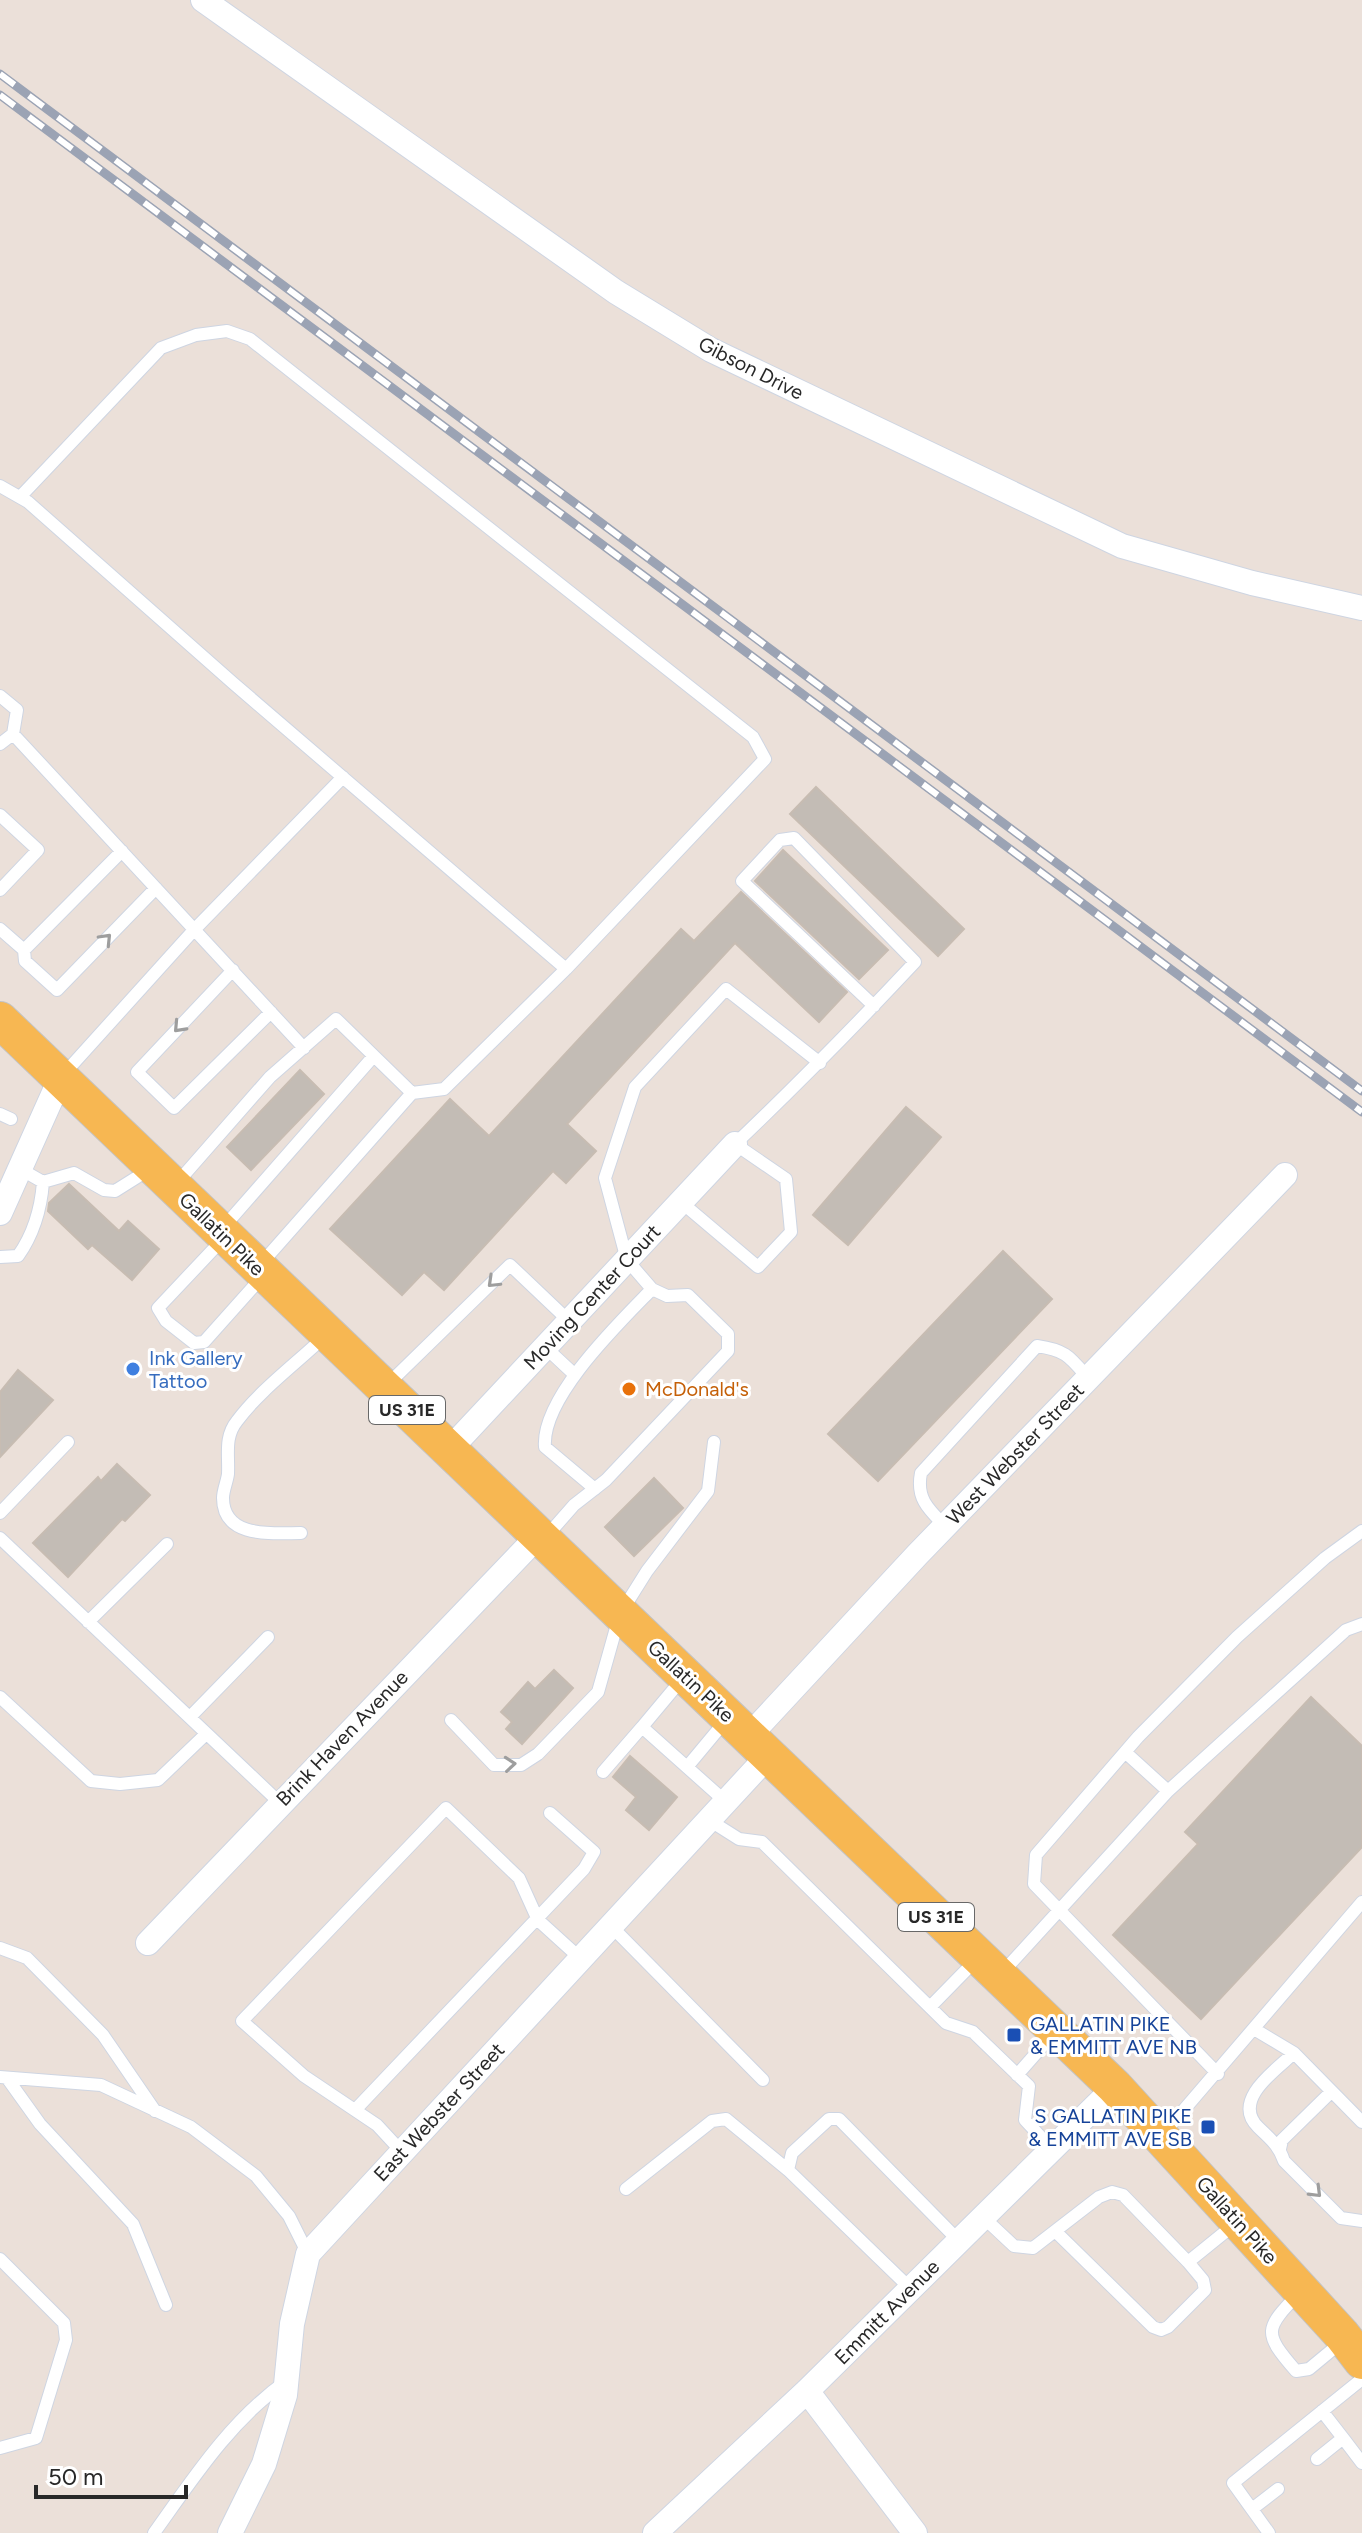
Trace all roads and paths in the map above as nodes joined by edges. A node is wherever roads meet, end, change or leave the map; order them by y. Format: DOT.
graph roads {
  1 [pos="203,0"];
  2 [pos="0,486"];
  3 [pos="20,497"];
  4 [pos="1362,608"];
  5 [pos="0,696"];
  6 [pos="13,734"];
  7 [pos="0,744"];
  8 [pos="343,777"];
  9 [pos="0,815"];
  10 [pos="122,851"];
  11 [pos="156,888"];
  12 [pos="0,890"];
  13 [pos="0,929"];
  14 [pos="193,931"];
  15 [pos="6,941"];
  16 [pos="24,950"];
  17 [pos="566,969"];
  18 [pos="233,970"];
  19 [pos="874,1006"];
  20 [pos="271,1012"];
  21 [pos="3,1029"];
  22 [pos="304,1048"];
  23 [pos="372,1058"];
  24 [pos="820,1063"];
  25 [pos="61,1077"];
  26 [pos="412,1093"];
  27 [pos="735,1144"];
  28 [pos="1285,1175"];
  29 [pos="32,1176"];
  30 [pos="163,1178"];
  31 [pos="681,1202"];
  32 [pos="0,1213"];
  33 [pos="223,1234"];
  34 [pos="0,1257"];
  35 [pos="627,1260"];
  36 [pos="261,1271"];
  37 [pos="652,1289"];
  38 [pos="569,1321"];
  39 [pos="328,1334"];
  40 [pos="545,1347"];
  41 [pos="575,1375"];
  42 [pos="1088,1378"];
  43 [pos="384,1388"];
  44 [pos="68,1442"];
  45 [pos="714,1442"];
  46 [pos="449,1450"];
  47 [pos="595,1489"];
  48 [pos="0,1513"];
  49 [pos="945,1526"];
  50 [pos="1362,1531"];
  51 [pos="301,1533"];
  52 [pos="0,1538"];
  53 [pos="540,1538"];
  54 [pos="167,1544"];
  55 [pos="620,1614"];
  56 [pos="88,1622"];
  57 [pos="1362,1624"];
  58 [pos="268,1637"];
  59 [pos="685,1675"];
  60 [pos="0,1697"];
  61 [pos="190,1717"];
  62 [pos="451,1720"];
  63 [pos="642,1727"];
  64 [pos="206,1734"];
  65 [pos="749,1737"];
  66 [pos="1125,1752"];
  67 [pos="687,1767"];
  68 [pos="603,1772"];
  69 [pos="1168,1791"];
  70 [pos="279,1802"];
  71 [pos="726,1802"];
  72 [pos="550,1813"];
  73 [pos="709,1820"];
  74 [pos="1362,1902"];
  75 [pos="1060,1910"];
  76 [pos="538,1920"];
  77 [pos="611,1926"];
  78 [pos="148,1943"];
  79 [pos="0,1948"];
  80 [pos="581,1959"];
  81 [pos="989,1967"];
  82 [pos="930,2007"];
  83 [pos="1254,2029"];
  84 [pos="1056,2031"];
  85 [pos="1294,2053"];
  86 [pos="1218,2074"];
  87 [pos="1017,2075"];
  88 [pos="4,2078"];
  89 [pos="763,2080"];
  90 [pos="1115,2087"];
  91 [pos="1331,2092"];
  92 [pos="356,2109"];
  93 [pos="157,2114"];
  94 [pos="1362,2122"];
  95 [pos="1161,2137"];
  96 [pos="1052,2149"];
  97 [pos="1280,2149"];
  98 [pos="402,2152"];
  99 [pos="788,2170"];
  100 [pos="626,2189"];
  101 [pos="983,2217"];
  102 [pos="1238,2221"];
  103 [pos="1362,2221"];
  104 [pos="1055,2231"];
  105 [pos="959,2241"];
  106 [pos="308,2254"];
  107 [pos="0,2259"];
  108 [pos="1188,2262"];
  109 [pos="911,2289"];
  110 [pos="1301,2290"];
  111 [pos="166,2305"];
  112 [pos="1354,2350"];
  113 [pos="1362,2379"];
  114 [pos="287,2381"];
  115 [pos="807,2391"];
  116 [pos="1322,2411"];
  117 [pos="1343,2438"];
  118 [pos="0,2448"];
  119 [pos="1317,2459"];
  120 [pos="1362,2463"];
  121 [pos="1278,2489"];
  122 [pos="1252,2509"];
  123 [pos="154,2533"];
  124 [pos="230,2533"];
  125 [pos="655,2533"];
  126 [pos="915,2533"];
  127 [pos="1269,2533"];
  1 -- 4 [label="street, Gibson Drive"];
  2 -- 3 [label="lane"];
  3 -- 8 [label="lane"];
  3 -- 17 [label="lane"];
  5 -- 6 [label="lane"];
  6 -- 7 [label="lane"];
  6 -- 10 [label="lane"];
  8 -- 14 [label="lane"];
  8 -- 17 [label="lane"];
  9 -- 12 [label="lane"];
  10 -- 11 [label="lane"];
  10 -- 16 [label="lane"];
  11 -- 14 [label="lane"];
  16 -- 11 [label="lane, one-way"];
  13 -- 15 [label="lane"];
  14 -- 18 [label="lane"];
  14 -- 25 [label="lane"];
  15 -- 16 [label="lane"];
  17 -- 26 [label="lane"];
  18 -- 20 [label="lane"];
  18 -- 20 [label="lane, one-way"];
  19 -- 19 [label="lane"];
  19 -- 24 [label="lane"];
  20 -- 22 [label="lane"];
  21 -- 25 [label="main road, Gallatin Pike / US 31E"];
  22 -- 23 [label="lane"];
  22 -- 30 [label="lane"];
  23 -- 26 [label="lane"];
  23 -- 33 [label="lane"];
  24 -- 27 [label="lane"];
  24 -- 35 [label="lane"];
  25 -- 29 [label="street"];
  25 -- 30 [label="main road, Gallatin Pike / US 31E"];
  26 -- 36 [label="lane"];
  27 -- 31 [label="street, Moving Center Court"];
  27 -- 31 [label="lane"];
  28 -- 42 [label="street, West Webster Street"];
  29 -- 30 [label="lane"];
  29 -- 32 [label="street"];
  29 -- 34 [label="lane"];
  30 -- 33 [label="main road, Gallatin Pike / US 31E"];
  31 -- 35 [label="street, Moving Center Court"];
  33 -- 36 [label="main road, Gallatin Pike / US 31E"];
  33 -- 36 [label="lane"];
  35 -- 37 [label="lane"];
  35 -- 38 [label="street, Moving Center Court"];
  36 -- 39 [label="main road, Gallatin Pike / US 31E"];
  37 -- 41 [label="lane"];
  37 -- 47 [label="lane"];
  38 -- 40 [label="street, Moving Center Court"];
  38 -- 43 [label="lane, one-way"];
  39 -- 43 [label="main road, Gallatin Pike / US 31E"];
  39 -- 51 [label="lane"];
  40 -- 41 [label="lane"];
  40 -- 46 [label="street, Moving Center Court"];
  41 -- 47 [label="lane"];
  42 -- 49 [label="street, West Webster Street"];
  42 -- 49 [label="lane"];
  43 -- 46 [label="main road, Gallatin Pike / US 31E"];
  44 -- 48 [label="lane"];
  45 -- 55 [label="lane"];
  46 -- 53 [label="main road, Gallatin Pike / US 31E"];
  47 -- 53 [label="lane"];
  49 -- 65 [label="street, West Webster Street"];
  50 -- 66 [label="lane"];
  52 -- 56 [label="lane"];
  53 -- 55 [label="main road, Gallatin Pike / US 31E"];
  53 -- 70 [label="street, Brink Haven Avenue"];
  54 -- 56 [label="lane"];
  55 -- 59 [label="main road, Gallatin Pike / US 31E"];
  62 -- 55 [label="lane, one-way"];
  56 -- 61 [label="lane"];
  57 -- 69 [label="lane"];
  58 -- 61 [label="lane"];
  59 -- 63 [label="lane"];
  59 -- 65 [label="main road, Gallatin Pike / US 31E"];
  60 -- 64 [label="lane"];
  61 -- 64 [label="lane"];
  63 -- 67 [label="lane"];
  63 -- 68 [label="lane"];
  64 -- 70 [label="lane"];
  65 -- 67 [label="lane"];
  65 -- 71 [label="street, East Webster Street"];
  65 -- 81 [label="main road, Gallatin Pike / US 31E"];
  66 -- 69 [label="lane"];
  66 -- 75 [label="lane"];
  67 -- 71 [label="lane"];
  69 -- 75 [label="lane"];
  70 -- 78 [label="street, Brink Haven Avenue"];
  71 -- 73 [label="street, East Webster Street"];
  72 -- 76 [label="lane"];
  73 -- 77 [label="street, East Webster Street"];
  73 -- 82 [label="lane"];
  74 -- 83 [label="lane"];
  75 -- 81 [label="lane"];
  75 -- 86 [label="lane"];
  76 -- 80 [label="lane"];
  76 -- 92 [label="lane"];
  76 -- 92 [label="lane"];
  77 -- 80 [label="street, East Webster Street"];
  77 -- 89 [label="lane"];
  79 -- 93 [label="lane"];
  80 -- 98 [label="street, East Webster Street"];
  81 -- 82 [label="lane"];
  81 -- 84 [label="main road, Gallatin Pike / US 31E"];
  82 -- 87 [label="lane"];
  83 -- 85 [label="lane"];
  83 -- 86 [label="lane"];
  84 -- 87 [label="lane"];
  84 -- 90 [label="main road, Gallatin Pike / US 31E"];
  85 -- 91 [label="lane"];
  85 -- 97 [label="lane"];
  86 -- 95 [label="lane"];
  87 -- 96 [label="lane"];
  88 -- 93 [label="lane"];
  88 -- 111 [label="lane"];
  90 -- 95 [label="main road, Gallatin Pike / US 31E"];
  90 -- 96 [label="street, Emmitt Avenue"];
  91 -- 94 [label="lane"];
  91 -- 97 [label="lane"];
  92 -- 98 [label="lane"];
  93 -- 106 [label="lane"];
  95 -- 102 [label="main road, Gallatin Pike / US 31E"];
  96 -- 101 [label="street, Emmitt Avenue"];
  97 -- 103 [label="lane, one-way"];
  98 -- 106 [label="street, East Webster Street"];
  99 -- 100 [label="lane"];
  99 -- 105 [label="lane"];
  99 -- 109 [label="lane"];
  101 -- 104 [label="lane"];
  101 -- 105 [label="street, Emmitt Avenue"];
  102 -- 108 [label="lane"];
  102 -- 110 [label="main road, Gallatin Pike / US 31E"];
  104 -- 108 [label="lane"];
  104 -- 108 [label="lane"];
  105 -- 109 [label="street, Emmitt Avenue"];
  106 -- 114 [label="street, East Webster Street"];
  107 -- 118 [label="lane"];
  109 -- 115 [label="street, Emmitt Avenue"];
  110 -- 112 [label="main road, Gallatin Pike / US 31E"];
  110 -- 112 [label="lane"];
  113 -- 116 [label="lane"];
  114 -- 123 [label="lane"];
  114 -- 124 [label="street, East Webster Street"];
  115 -- 125 [label="street, Emmitt Avenue"];
  115 -- 126 [label="street"];
  116 -- 117 [label="lane"];
  116 -- 122 [label="lane"];
  117 -- 119 [label="lane"];
  117 -- 120 [label="lane"];
  121 -- 122 [label="lane"];
  122 -- 127 [label="lane"];
}
